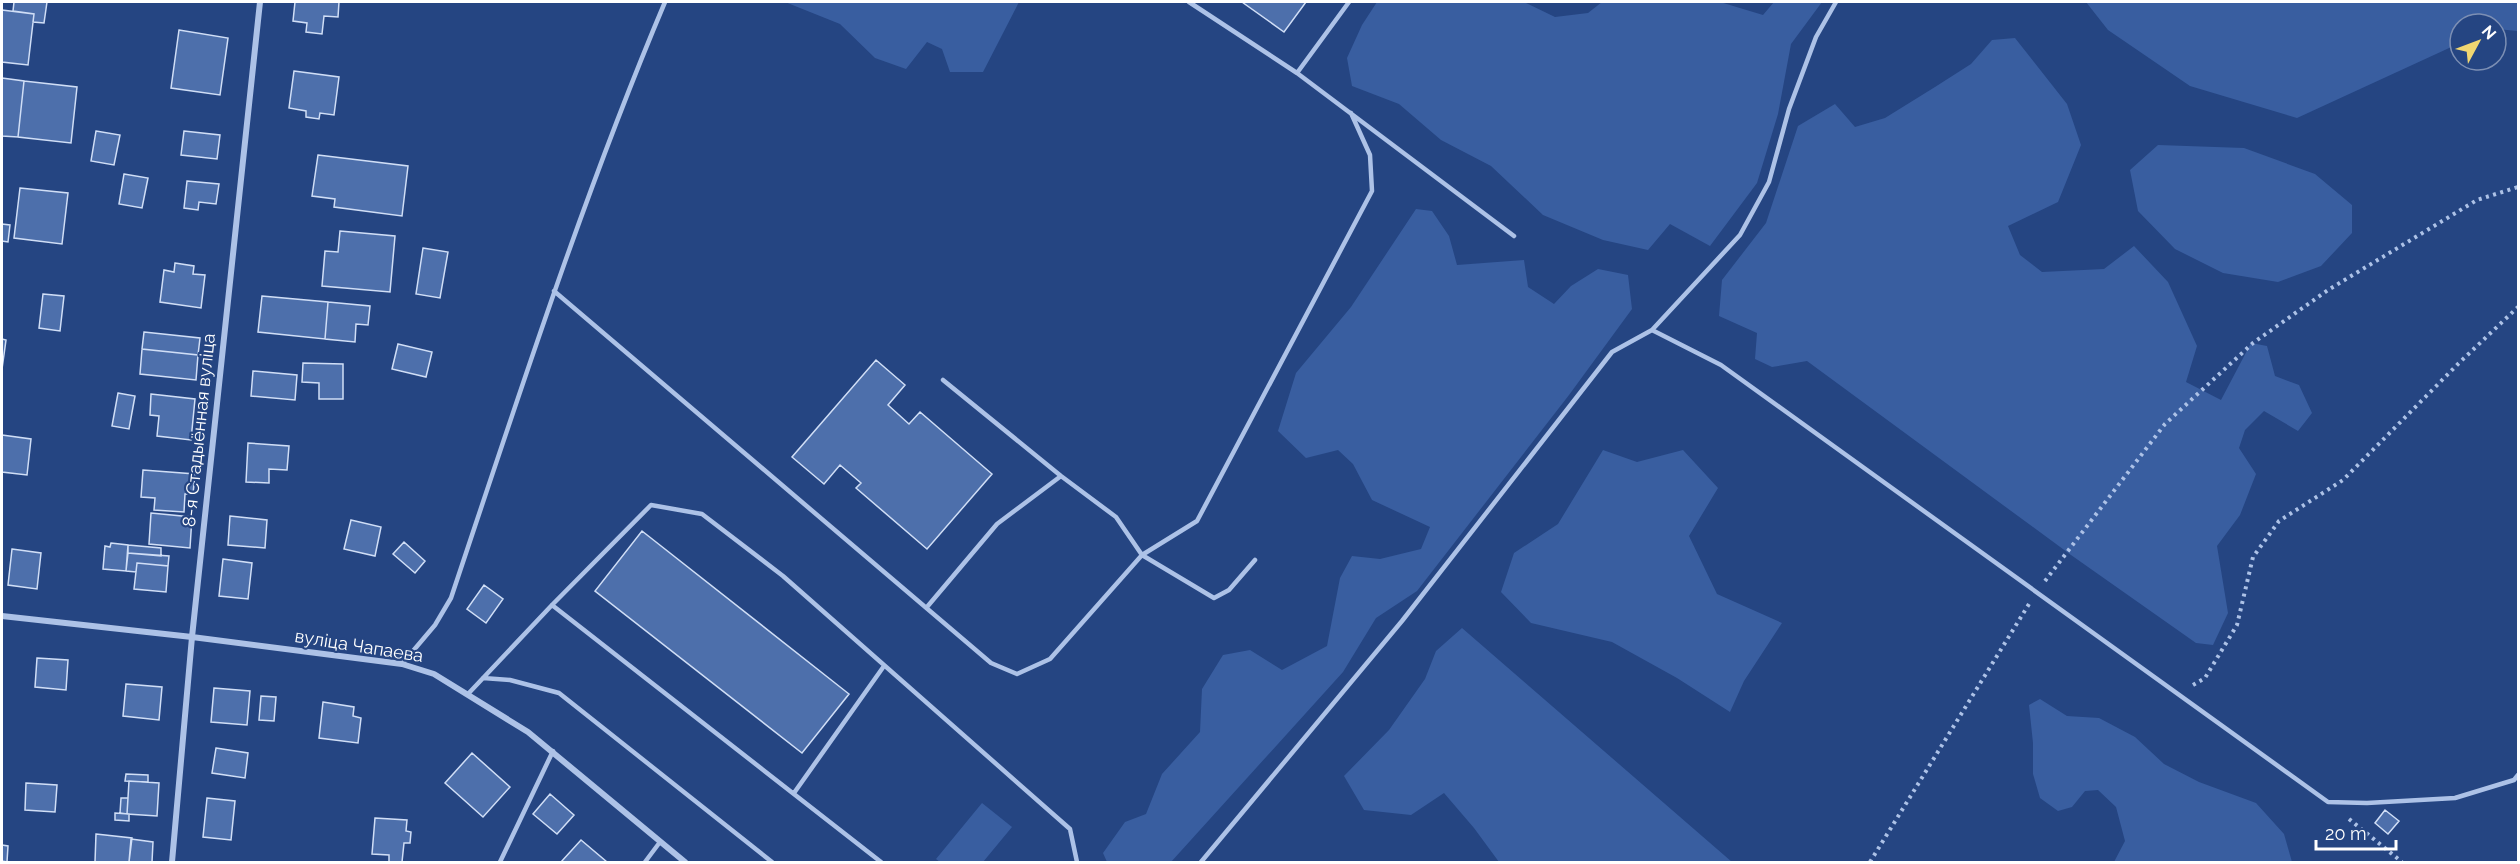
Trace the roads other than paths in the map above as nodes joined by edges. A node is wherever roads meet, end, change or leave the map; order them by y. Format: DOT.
graph roads {
  1 [pos="260,2"];
  2 [pos="665,2"];
  3 [pos="1189,2"];
  4 [pos="1349,2"];
  5 [pos="1836,2"];
  6 [pos="1297,73"];
  7 [pos="1351,113"];
  8 [pos="1514,236"];
  9 [pos="554,291"];
  10 [pos="1652,330"];
  11 [pos="943,380"];
  12 [pos="1060,476"];
  13 [pos="1142,555"];
  14 [pos="1255,560"];
  15 [pos="552,605"];
  16 [pos="927,607"];
  17 [pos="2,616"];
  18 [pos="192,636"];
  19 [pos="402,664"];
  20 [pos="884,666"];
  21 [pos="483,678"];
  22 [pos="468,694"];
  23 [pos="553,751"];
  24 [pos="2518,775"];
  25 [pos="794,793"];
  26 [pos="660,842"];
  27 [pos="172,862"];
  28 [pos="500,862"];
  29 [pos="645,862"];
  30 [pos="685,862"];
  31 [pos="772,862"];
  32 [pos="881,862"];
  33 [pos="1077,862"];
  34 [pos="1201,862"];
  1 -- 18 [label="street, 8-я Стадыённая вуліца"];
  2 -- 9 [label="lane"];
  3 -- 6 [label="lane"];
  4 -- 6 [label="lane"];
  5 -- 10 [label="lane"];
  6 -- 7 [label="lane"];
  7 -- 8 [label="lane"];
  7 -- 13 [label="lane"];
  9 -- 16 [label="lane"];
  9 -- 19 [label="lane"];
  10 -- 24 [label="lane"];
  10 -- 34 [label="lane"];
  11 -- 12 [label="lane"];
  12 -- 13 [label="lane"];
  12 -- 16 [label="lane"];
  13 -- 14 [label="lane"];
  13 -- 16 [label="lane"];
  15 -- 20 [label="lane"];
  15 -- 21 [label="lane"];
  15 -- 25 [label="lane"];
  17 -- 18 [label="street, вуліца Чапаева"];
  18 -- 19 [label="street, вуліца Чапаева"];
  18 -- 27 [label="street, 8-я Стадыённая вуліца"];
  19 -- 22 [label="street, вуліца Чапаева"];
  20 -- 25 [label="lane"];
  20 -- 33 [label="lane"];
  21 -- 22 [label="lane"];
  21 -- 31 [label="lane"];
  22 -- 23 [label="street, вуліца Чапаева"];
  23 -- 26 [label="street, вуліца Чапаева"];
  23 -- 28 [label="lane"];
  25 -- 32 [label="lane"];
  26 -- 29 [label="lane"];
  26 -- 30 [label="street, вуліца Чапаева"];
}
